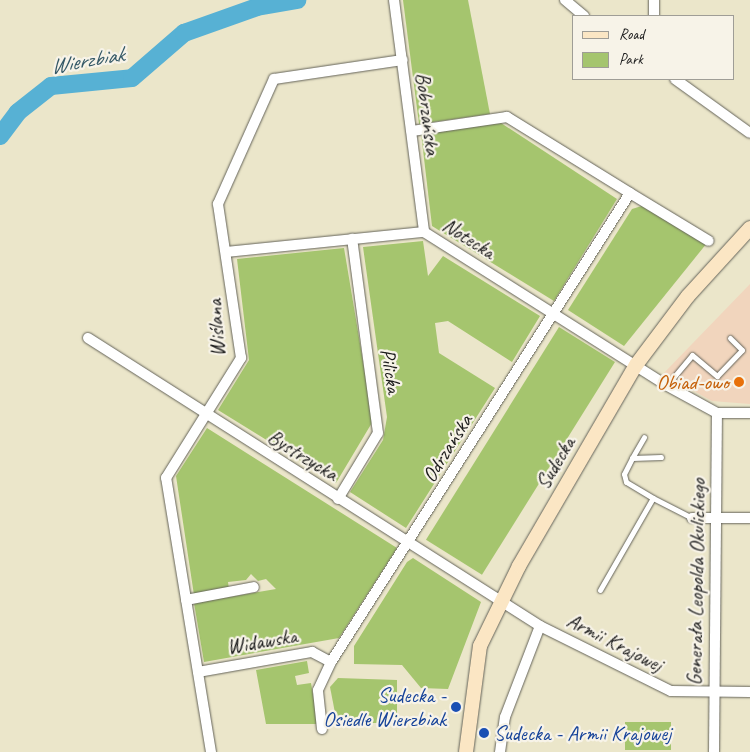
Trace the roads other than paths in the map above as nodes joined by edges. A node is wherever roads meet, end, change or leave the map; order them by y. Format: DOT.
graph roads {
  1 [pos="394,0"];
  2 [pos="565,0"];
  3 [pos="654,0"];
  4 [pos="583,15"];
  5 [pos="654,15"];
  6 [pos="402,60"];
  7 [pos="675,80"];
  8 [pos="412,131"];
  9 [pos="750,133"];
  10 [pos="630,193"];
  11 [pos="750,228"];
  12 [pos="424,232"];
  13 [pos="352,239"];
  14 [pos="709,241"];
  15 [pos="226,252"];
  16 [pos="554,314"];
  17 [pos="88,338"];
  18 [pos="730,338"];
  19 [pos="636,365"];
  20 [pos="666,386"];
  21 [pos="717,413"];
  22 [pos="750,413"];
  23 [pos="205,416"];
  24 [pos="644,437"];
  25 [pos="661,457"];
  26 [pos="632,458"];
  27 [pos="652,498"];
  28 [pos="338,499"];
  29 [pos="692,518"];
  30 [pos="716,518"];
  31 [pos="750,518"];
  32 [pos="409,543"];
  33 [pos="254,587"];
  34 [pos="600,590"];
  35 [pos="186,600"];
  36 [pos="500,600"];
  37 [pos="540,626"];
  38 [pos="331,662"];
  39 [pos="198,672"];
  40 [pos="713,692"];
  41 [pos="750,692"];
  42 [pos="322,729"];
  43 [pos="211,752"];
  44 [pos="466,752"];
  45 [pos="500,752"];
  46 [pos="714,752"];
  1 -- 6 [label="street, Bobrzańska"];
  2 -- 4 [label="street"];
  3 -- 5 [label="street"];
  6 -- 8 [label="street, Bobrzańska"];
  6 -- 15 [label="street, Wiślana"];
  7 -- 9 [label="street"];
  8 -- 10 [label="street"];
  8 -- 12 [label="street, Bobrzańska"];
  10 -- 14 [label="street"];
  10 -- 16 [label="street, Odrzańska"];
  11 -- 19 [label="street, Sudecka"];
  12 -- 13 [label="street, Notecka"];
  12 -- 16 [label="street, Notecka"];
  13 -- 15 [label="street, Notecka"];
  13 -- 28 [label="street, Pilicka"];
  15 -- 23 [label="street, Wiślana"];
  16 -- 19 [label="street, Notecka"];
  16 -- 32 [label="street, Odrzańska"];
  17 -- 23 [label="street, Bystrzycka"];
  18 -- 20 [label="lane"];
  19 -- 20 [label="street, Notecka"];
  19 -- 36 [label="street, Sudecka"];
  20 -- 21 [label="street, Notecka"];
  21 -- 22 [label="street"];
  21 -- 30 [label="street, Generała Leopolda Okulickiego"];
  23 -- 28 [label="street, Bystrzycka"];
  23 -- 35 [label="street, Wiślana"];
  24 -- 26 [label="lane"];
  25 -- 26 [label="lane"];
  26 -- 27 [label="lane"];
  27 -- 29 [label="lane"];
  27 -- 34 [label="lane"];
  28 -- 32 [label="street, Bystrzycka"];
  29 -- 30 [label="street"];
  30 -- 31 [label="street"];
  30 -- 40 [label="street, Generała Leopolda Okulickiego"];
  32 -- 36 [label="street, Bystrzycka"];
  32 -- 38 [label="street, Odrzańska"];
  33 -- 35 [label="street"];
  35 -- 39 [label="street, Wiślana"];
  36 -- 37 [label="street, Armii Krajowej"];
  36 -- 44 [label="street, Sudecka"];
  37 -- 40 [label="street, Armii Krajowej"];
  37 -- 45 [label="street"];
  38 -- 39 [label="street, Widawska"];
  38 -- 42 [label="street, Odrzańska"];
  39 -- 43 [label="street, Wiślana"];
  40 -- 41 [label="street, Armii Krajowej"];
  40 -- 46 [label="street, Generała Leopolda Okulickiego"];
}
